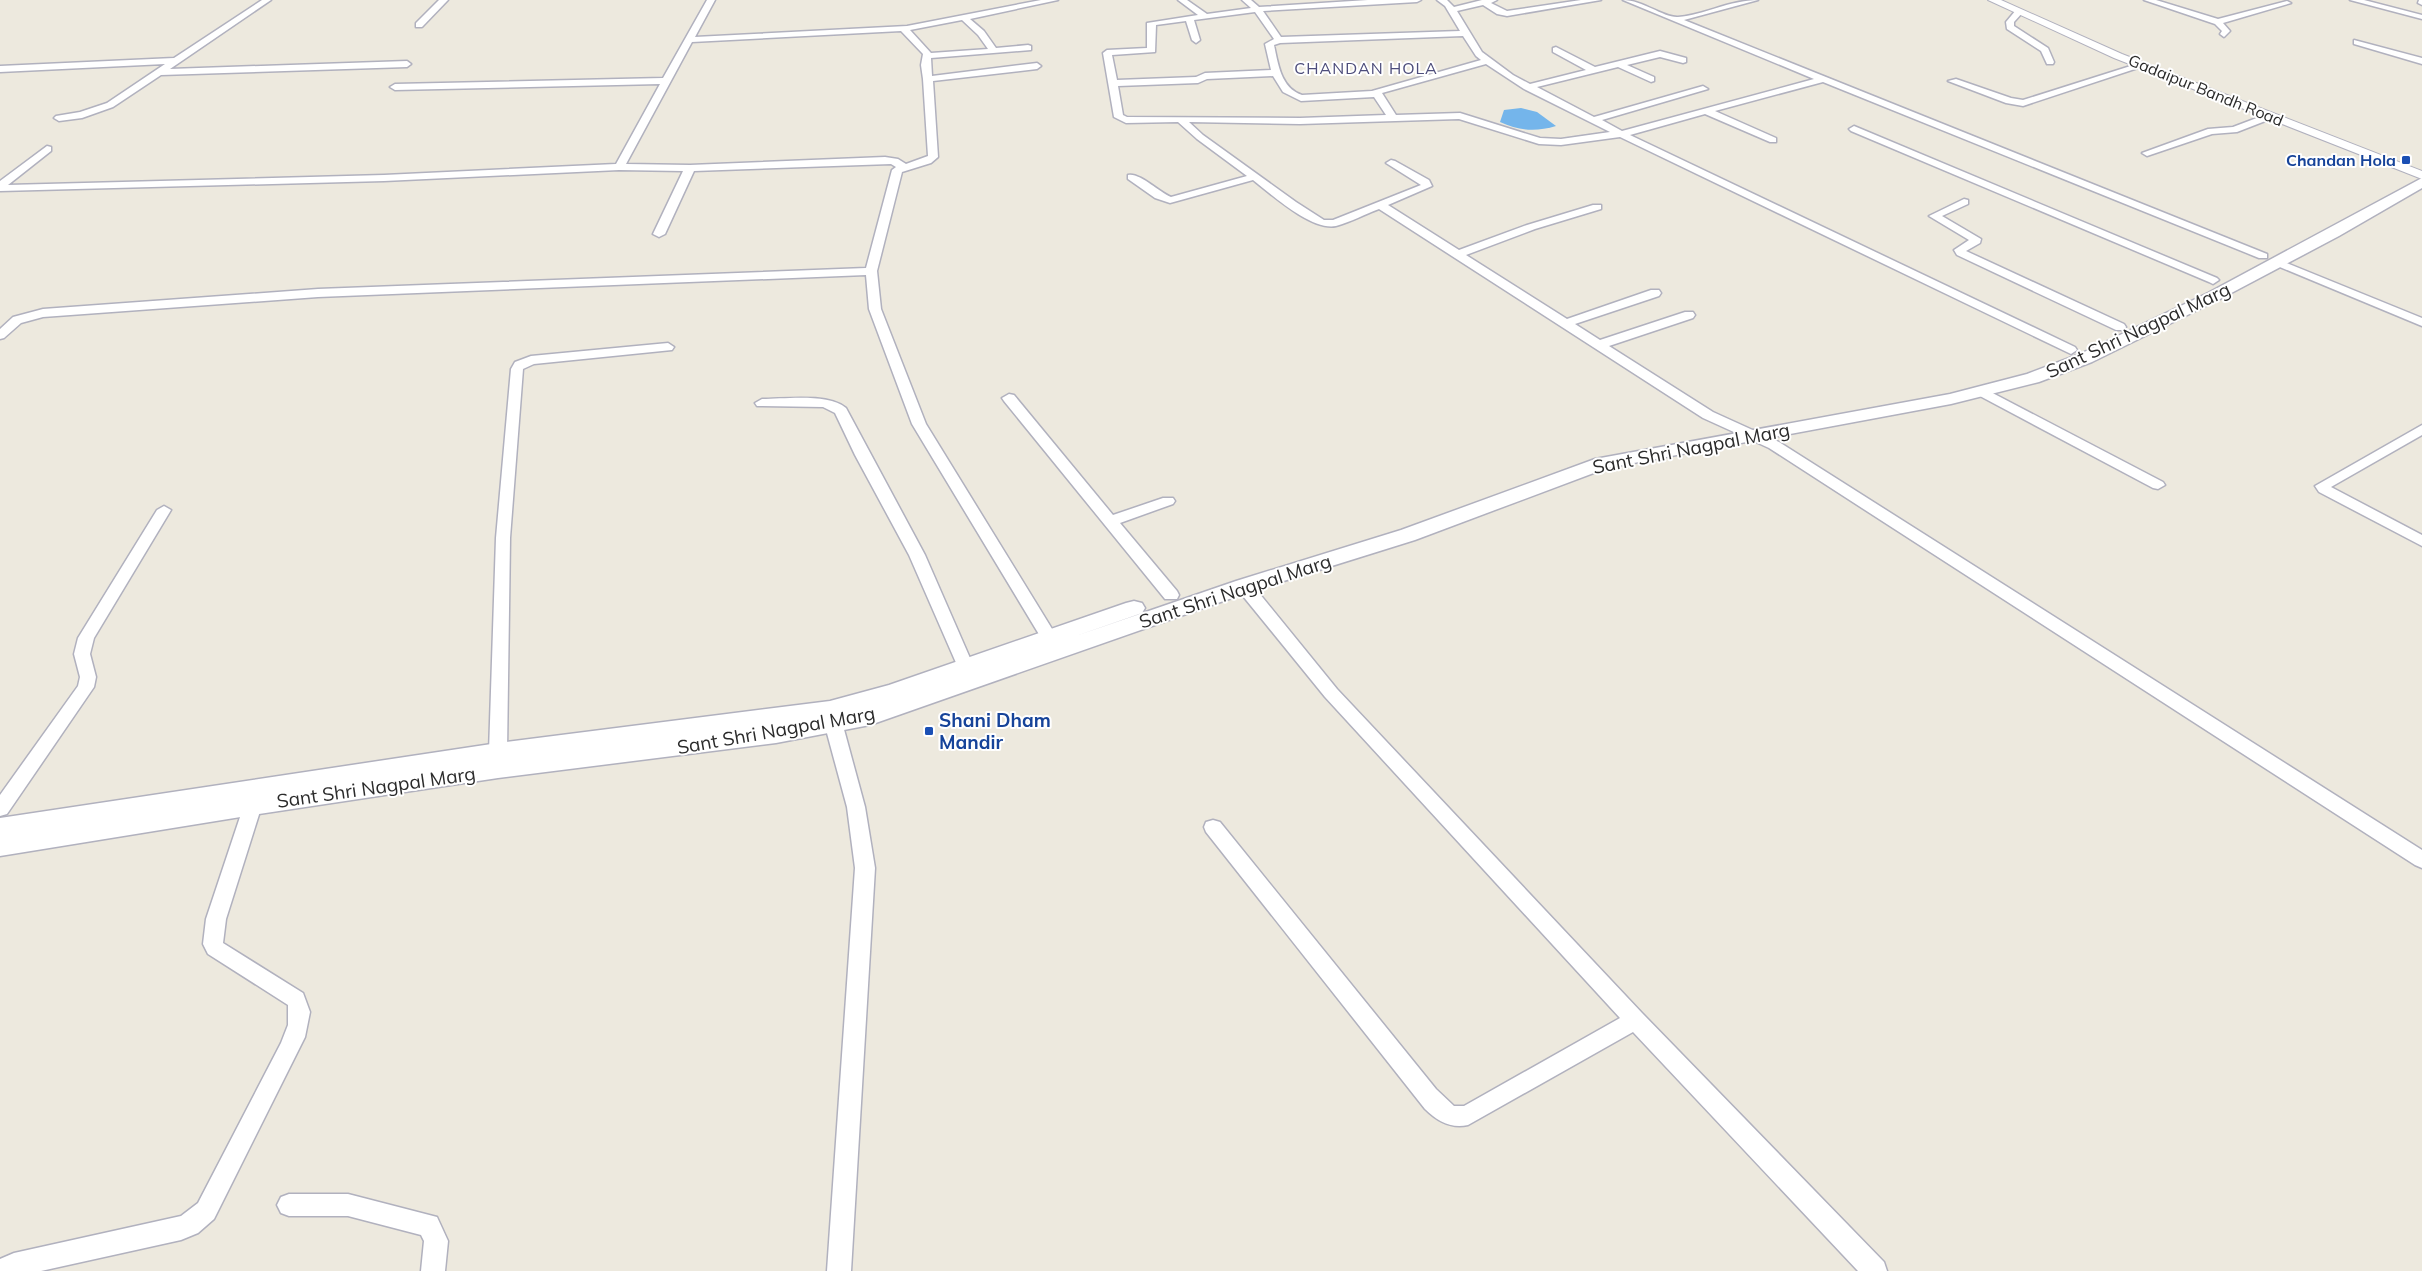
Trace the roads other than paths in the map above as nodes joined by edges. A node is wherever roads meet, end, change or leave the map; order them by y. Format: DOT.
graph roads {
  1 [pos="267,0"];
  2 [pos="444,0"];
  3 [pos="711,0"];
  4 [pos="1054,0"];
  5 [pos="1182,0"];
  6 [pos="1246,0"];
  7 [pos="1417,0"];
  8 [pos="1441,0"];
  9 [pos="1495,0"];
  10 [pos="1597,0"];
  11 [pos="1627,0"];
  12 [pos="1754,0"];
  13 [pos="1993,0"];
  14 [pos="2148,0"];
  15 [pos="2354,0"];
  16 [pos="1484,2"];
  17 [pos="2287,3"];
  18 [pos="1258,10"];
  19 [pos="1452,10"];
  20 [pos="2019,12"];
  21 [pos="963,17"];
  22 [pos="1208,17"];
  23 [pos="2422,17"];
  24 [pos="1189,19"];
  25 [pos="1675,20"];
  26 [pos="2219,22"];
  27 [pos="419,25"];
  28 [pos="906,28"];
  29 [pos="1466,33"];
  30 [pos="2224,34"];
  31 [pos="688,40"];
  32 [pos="1196,40"];
  33 [pos="1279,40"];
  34 [pos="2357,42"];
  35 [pos="1028,48"];
  36 [pos="993,50"];
  37 [pos="1556,50"];
  38 [pos="926,56"];
  39 [pos="1486,60"];
  40 [pos="1683,60"];
  41 [pos="177,61"];
  42 [pos="2422,61"];
  43 [pos="2050,62"];
  44 [pos="407,64"];
  45 [pos="1620,65"];
  46 [pos="1037,66"];
  47 [pos="2143,66"];
  48 [pos="0,69"];
  49 [pos="1595,71"];
  50 [pos="161,72"];
  51 [pos="1275,73"];
  52 [pos="928,79"];
  53 [pos="1651,79"];
  54 [pos="1823,79"];
  55 [pos="666,81"];
  56 [pos="1954,81"];
  57 [pos="1111,83"];
  58 [pos="395,87"];
  59 [pos="1527,87"];
  60 [pos="1703,89"];
  61 [pos="1375,94"];
  62 [pos="1706,111"];
  63 [pos="2270,116"];
  64 [pos="59,118"];
  65 [pos="1390,118"];
  66 [pos="1180,119"];
  67 [pos="1592,120"];
  68 [pos="1300,121"];
  69 [pos="1854,129"];
  70 [pos="1316,133"];
  71 [pos="1620,134"];
  72 [pos="1773,140"];
  73 [pos="47,149"];
  74 [pos="2147,153"];
  75 [pos="1391,164"];
  76 [pos="619,167"];
  77 [pos="903,167"];
  78 [pos="690,168"];
  79 [pos="1132,177"];
  80 [pos="1254,177"];
  81 [pos="2419,181"];
  82 [pos="0,187"];
  83 [pos="1964,202"];
  84 [pos="1381,205"];
  85 [pos="1597,207"];
  86 [pos="660,234"];
  87 [pos="1458,254"];
  88 [pos="2271,260"];
  89 [pos="871,271"];
  90 [pos="2214,280"];
  91 [pos="1655,293"];
  92 [pos="1689,315"];
  93 [pos="2422,322"];
  94 [pos="1566,323"];
  95 [pos="2120,327"];
  96 [pos="0,335"];
  97 [pos="1599,345"];
  98 [pos="668,347"];
  99 [pos="2070,350"];
  100 [pos="1983,392"];
  101 [pos="1008,398"];
  102 [pos="762,404"];
  103 [pos="1732,426"];
  104 [pos="2422,429"];
  105 [pos="1754,434"];
  106 [pos="2327,482"];
  107 [pos="2158,485"];
  108 [pos="1168,501"];
  109 [pos="164,510"];
  110 [pos="1110,520"];
  111 [pos="2422,530"];
  112 [pos="2422,541"];
  113 [pos="1244,586"];
  114 [pos="1171,595"];
  115 [pos="1049,636"];
  116 [pos="965,665"];
  117 [pos="832,716"];
  118 [pos="498,752"];
  119 [pos="253,805"];
  120 [pos="0,810"];
  121 [pos="1213,827"];
  122 [pos="0,828"];
  123 [pos="0,846"];
  124 [pos="2422,860"];
  125 [pos="1635,1020"];
  126 [pos="289,1205"];
  127 [pos="0,1271"];
  128 [pos="434,1271"];
  129 [pos="839,1271"];
  130 [pos="1875,1271"];
  1 -- 41 [label="street"];
  2 -- 27 [label="street"];
  3 -- 31 [label="street"];
  4 -- 21 [label="street"];
  5 -- 22 [label="street"];
  6 -- 18 [label="street"];
  7 -- 18 [label="street"];
  8 -- 19 [label="street"];
  9 -- 16 [label="street"];
  10 -- 16 [label="street"];
  11 -- 25 [label="street"];
  12 -- 25 [label="street"];
  13 -- 20 [label="street, Gadaipur Bandh Road"];
  14 -- 26 [label="street"];
  15 -- 23 [label="street"];
  16 -- 19 [label="street"];
  17 -- 26 [label="street"];
  18 -- 22 [label="street"];
  18 -- 33 [label="street"];
  19 -- 29 [label="street"];
  20 -- 43 [label="street"];
  20 -- 47 [label="street, Gadaipur Bandh Road"];
  21 -- 28 [label="street"];
  21 -- 36 [label="street"];
  22 -- 24 [label="street"];
  24 -- 32 [label="street"];
  24 -- 57 [label="street"];
  25 -- 54 [label="street"];
  26 -- 30 [label="street"];
  28 -- 31 [label="street"];
  28 -- 38 [label="street"];
  29 -- 33 [label="street"];
  29 -- 39 [label="street"];
  31 -- 55 [label="street"];
  33 -- 51 [label="street"];
  34 -- 42 [label="street"];
  35 -- 36 [label="street"];
  36 -- 38 [label="street"];
  37 -- 49 [label="street"];
  38 -- 52 [label="street"];
  39 -- 59 [label="street"];
  39 -- 61 [label="street"];
  40 -- 45 [label="street"];
  41 -- 48 [label="street"];
  41 -- 50 [label="street"];
  44 -- 50 [label="street"];
  45 -- 49 [label="street"];
  45 -- 53 [label="street"];
  46 -- 52 [label="street"];
  47 -- 56 [label="street"];
  47 -- 63 [label="street, Gadaipur Bandh Road"];
  49 -- 59 [label="street"];
  50 -- 64 [label="street"];
  51 -- 57 [label="street"];
  51 -- 61 [label="street"];
  52 -- 77 [label="street"];
  54 -- 62 [label="street"];
  54 -- 88 [label="street"];
  55 -- 58 [label="street"];
  55 -- 76 [label="street"];
  57 -- 66 [label="street"];
  59 -- 67 [label="street"];
  60 -- 67 [label="street"];
  61 -- 65 [label="street"];
  62 -- 71 [label="street"];
  62 -- 72 [label="street"];
  63 -- 74 [label="street"];
  63 -- 81 [label="street, Gadaipur Bandh Road"];
  65 -- 68 [label="street"];
  65 -- 71 [label="street"];
  66 -- 68 [label="street"];
  66 -- 80 [label="street"];
  67 -- 71 [label="street"];
  68 -- 70 [label="street"];
  69 -- 90 [label="street"];
  71 -- 99 [label="street"];
  73 -- 82 [label="street"];
  75 -- 84 [label="street"];
  76 -- 78 [label="street"];
  76 -- 82 [label="street"];
  77 -- 78 [label="street"];
  77 -- 89 [label="street"];
  78 -- 86 [label="street"];
  79 -- 80 [label="street"];
  80 -- 84 [label="street"];
  81 -- 88 [label="main road, Sant Shri Nagpal Marg"];
  83 -- 95 [label="street"];
  84 -- 87 [label="street"];
  85 -- 87 [label="street"];
  87 -- 94 [label="street"];
  88 -- 90 [label="main road, Sant Shri Nagpal Marg"];
  88 -- 93 [label="street"];
  88 -- 100 [label="main road, Sant Shri Nagpal Marg"];
  89 -- 96 [label="street"];
  89 -- 115 [label="street"];
  90 -- 95 [label="main road, Sant Shri Nagpal Marg"];
  91 -- 94 [label="street"];
  92 -- 97 [label="street"];
  94 -- 97 [label="street"];
  95 -- 99 [label="main road, Sant Shri Nagpal Marg"];
  97 -- 103 [label="street"];
  98 -- 118 [label="street"];
  99 -- 103 [label="main road, Sant Shri Nagpal Marg"];
  100 -- 105 [label="main road, Sant Shri Nagpal Marg"];
  100 -- 107 [label="street"];
  101 -- 110 [label="street"];
  102 -- 116 [label="street"];
  103 -- 105 [label="street"];
  103 -- 114 [label="main road, Sant Shri Nagpal Marg"];
  104 -- 106 [label="street"];
  105 -- 113 [label="main road, Sant Shri Nagpal Marg"];
  105 -- 124 [label="street"];
  106 -- 111 [label="street"];
  106 -- 112 [label="street"];
  108 -- 110 [label="street"];
  109 -- 120 [label="street"];
  110 -- 114 [label="street"];
  113 -- 117 [label="main road, Sant Shri Nagpal Marg"];
  113 -- 125 [label="street"];
  114 -- 115 [label="main road, Sant Shri Nagpal Marg"];
  115 -- 116 [label="main road, Sant Shri Nagpal Marg"];
  116 -- 117 [label="main road, Sant Shri Nagpal Marg"];
  117 -- 118 [label="main road, Sant Shri Nagpal Marg"];
  117 -- 119 [label="main road, Sant Shri Nagpal Marg"];
  117 -- 129 [label="street"];
  118 -- 122 [label="main road, Sant Shri Nagpal Marg"];
  119 -- 123 [label="main road, Sant Shri Nagpal Marg"];
  119 -- 127 [label="street"];
  121 -- 125 [label="street"];
  125 -- 130 [label="street"];
  126 -- 128 [label="street"];
}
